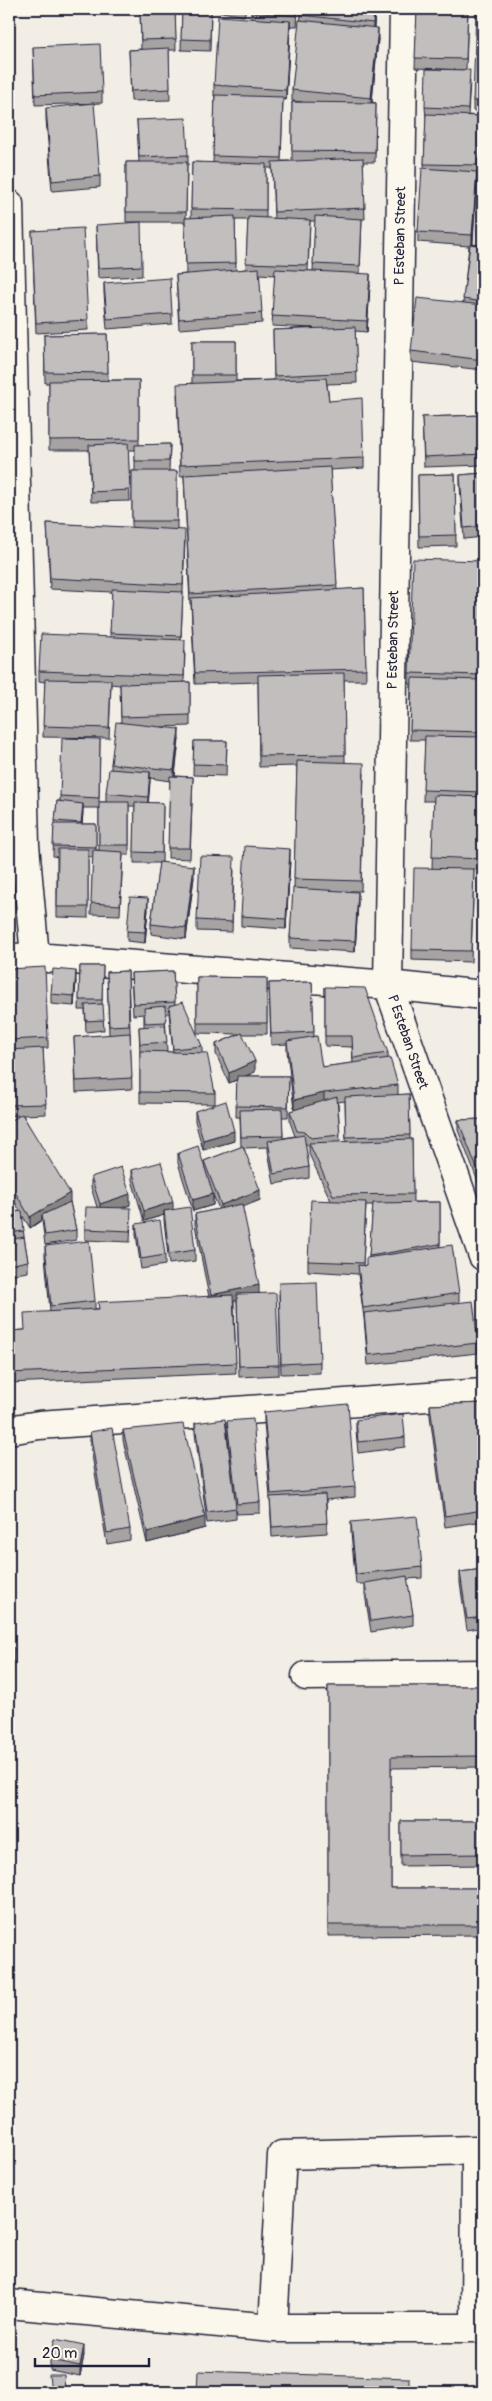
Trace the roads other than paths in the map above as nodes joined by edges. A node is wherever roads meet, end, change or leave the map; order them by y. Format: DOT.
graph roads {
  1 [pos="404,9"];
  2 [pos="9,204"];
  3 [pos="9,818"];
  4 [pos="25,845"];
  5 [pos="22,958"];
  6 [pos="388,985"];
  7 [pos="483,995"];
  8 [pos="483,1256"];
  9 [pos="483,1393"];
  10 [pos="9,1430"];
  11 [pos="483,1674"];
  12 [pos="306,1676"];
  13 [pos="9,2304"];
  14 [pos="273,2328"];
  15 [pos="479,2328"];
  1 -- 6 [label="street, P Esteban Street"];
  2 -- 4 [label="street"];
  3 -- 4 [label="street"];
  4 -- 5 [label="street"];
  5 -- 6 [label="street"];
  6 -- 7 [label="street"];
  6 -- 8 [label="street, P Esteban Street"];
  9 -- 10 [label="street"];
  11 -- 12 [label="street"];
  13 -- 14 [label="street"];
  14 -- 15 [label="street"];
  14 -- 15 [label="street"];
}
